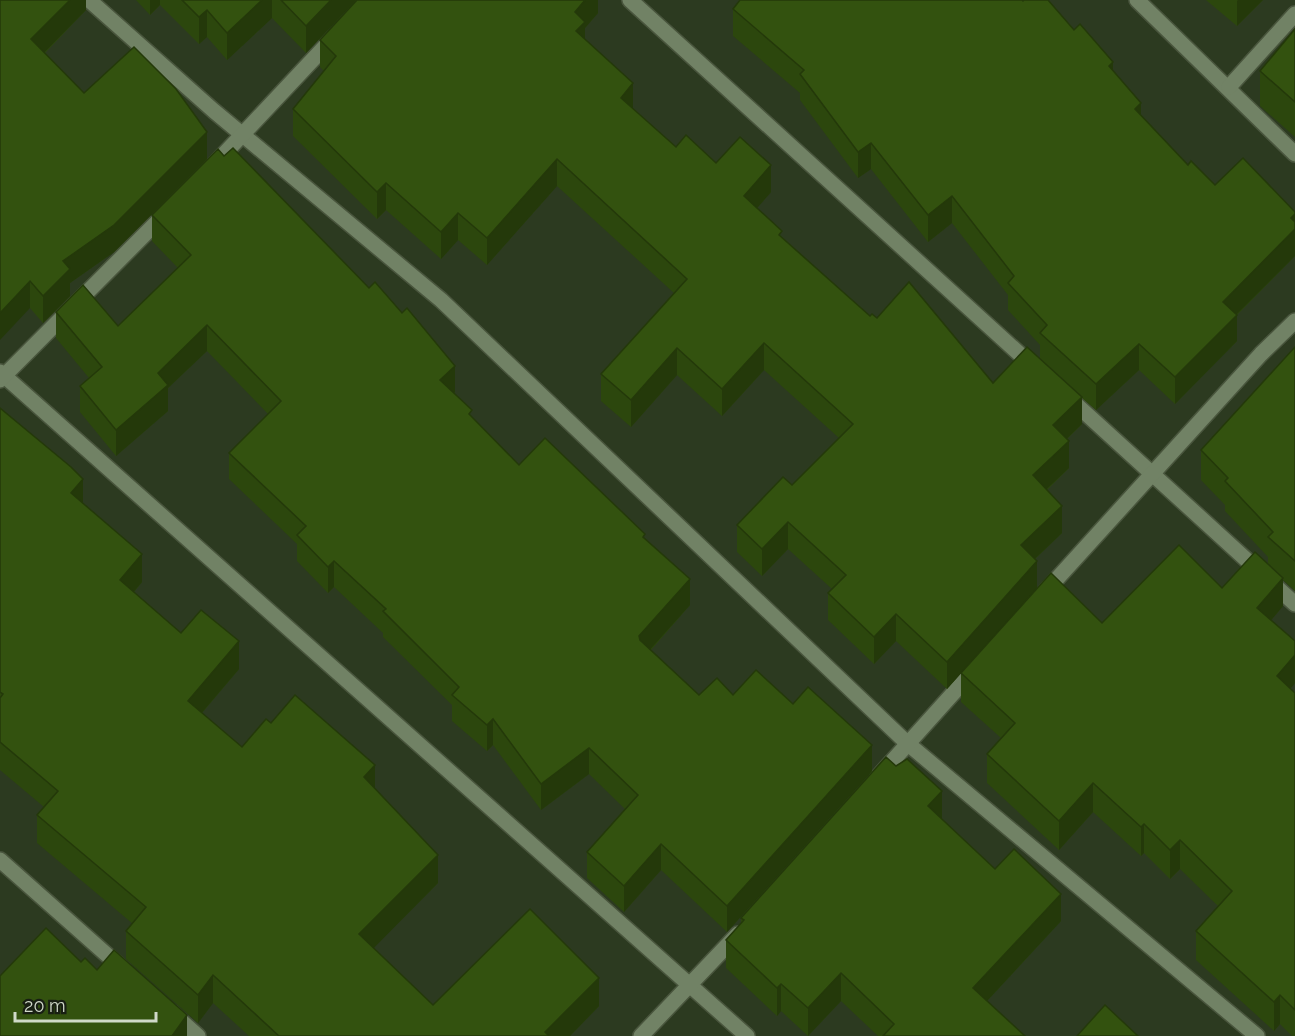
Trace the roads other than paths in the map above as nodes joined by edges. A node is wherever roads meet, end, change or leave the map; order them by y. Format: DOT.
graph roads {
  1 [pos="89,0"];
  2 [pos="630,0"];
  3 [pos="1137,0"];
  4 [pos="1295,14"];
  5 [pos="345,25"];
  6 [pos="1229,87"];
  7 [pos="244,135"];
  8 [pos="1295,154"];
  9 [pos="202,177"];
  10 [pos="178,202"];
  11 [pos="1295,321"];
  12 [pos="1,376"];
  13 [pos="1152,475"];
  14 [pos="1295,604"];
  15 [pos="1034,605"];
  16 [pos="986,657"];
  17 [pos="908,743"];
  18 [pos="869,786"];
  19 [pos="0,860"];
  20 [pos="746,925"];
  21 [pos="138,982"];
  22 [pos="692,986"];
  23 [pos="155,998"];
  24 [pos="198,1036"];
  25 [pos="641,1036"];
  26 [pos="747,1036"];
  27 [pos="1257,1036"];
  1 -- 7 [label="street"];
  2 -- 13 [label="street"];
  3 -- 6 [label="street"];
  4 -- 6 [label="street"];
  5 -- 7 [label="street"];
  6 -- 8 [label="street"];
  7 -- 9 [label="street"];
  7 -- 17 [label="street"];
  10 -- 12 [label="street"];
  11 -- 13 [label="street"];
  12 -- 22 [label="street"];
  13 -- 14 [label="street"];
  13 -- 15 [label="street"];
  16 -- 17 [label="street"];
  17 -- 18 [label="street"];
  17 -- 27 [label="street"];
  19 -- 21 [label="street"];
  20 -- 22 [label="street"];
  22 -- 25 [label="street"];
  22 -- 26 [label="street"];
  23 -- 24 [label="street"];
}
